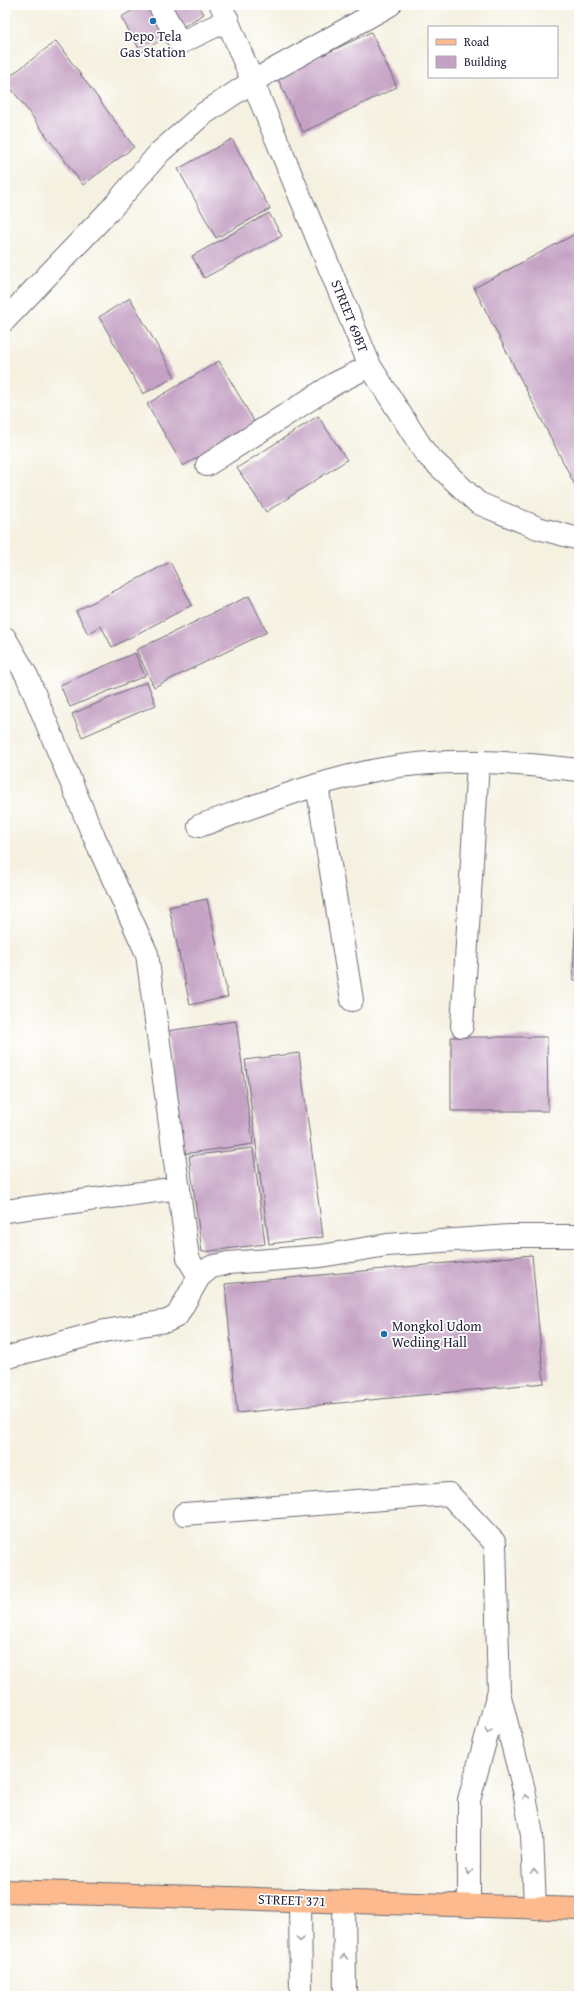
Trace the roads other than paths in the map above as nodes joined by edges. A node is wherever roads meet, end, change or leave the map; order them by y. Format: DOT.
graph roads {
  1 [pos="159,5"];
  2 [pos="390,5"];
  3 [pos="225,12"];
  4 [pos="253,81"];
  5 [pos="5,320"];
  6 [pos="370,366"];
  7 [pos="207,465"];
  8 [pos="579,539"];
  9 [pos="5,638"];
  10 [pos="478,762"];
  11 [pos="579,770"];
  12 [pos="317,785"];
  13 [pos="199,826"];
  14 [pos="352,1000"];
  15 [pos="462,1026"];
  16 [pos="179,1188"];
  17 [pos="5,1211"];
  18 [pos="579,1236"];
  19 [pos="199,1277"];
  20 [pos="5,1358"];
  21 [pos="184,1514"];
  22 [pos="499,1693"];
  23 [pos="5,1891"];
  24 [pos="300,1900"];
  25 [pos="344,1902"];
  26 [pos="469,1906"];
  27 [pos="535,1908"];
  28 [pos="579,1909"];
  29 [pos="301,1996"];
  30 [pos="345,1996"];
  1 -- 3 [label="street"];
  2 -- 4 [label="street"];
  3 -- 4 [label="street, STREET 69BT"];
  4 -- 5 [label="street"];
  4 -- 6 [label="street, STREET 69BT"];
  6 -- 7 [label="street"];
  6 -- 8 [label="street, STREET 69BT"];
  9 -- 16 [label="street"];
  10 -- 11 [label="street"];
  10 -- 12 [label="street"];
  10 -- 15 [label="street"];
  12 -- 13 [label="street"];
  12 -- 14 [label="street"];
  16 -- 17 [label="street"];
  16 -- 19 [label="street"];
  18 -- 19 [label="street"];
  19 -- 20 [label="street"];
  21 -- 22 [label="street"];
  22 -- 26 [label="street, one-way"];
  27 -- 22 [label="street, one-way"];
  23 -- 24 [label="main road, STREET 371"];
  24 -- 25 [label="main road, STREET 371"];
  24 -- 29 [label="street, one-way"];
  25 -- 26 [label="main road, STREET 371"];
  30 -- 25 [label="street, one-way"];
  26 -- 27 [label="main road, STREET 371"];
  27 -- 28 [label="main road, STREET 371"];
}
